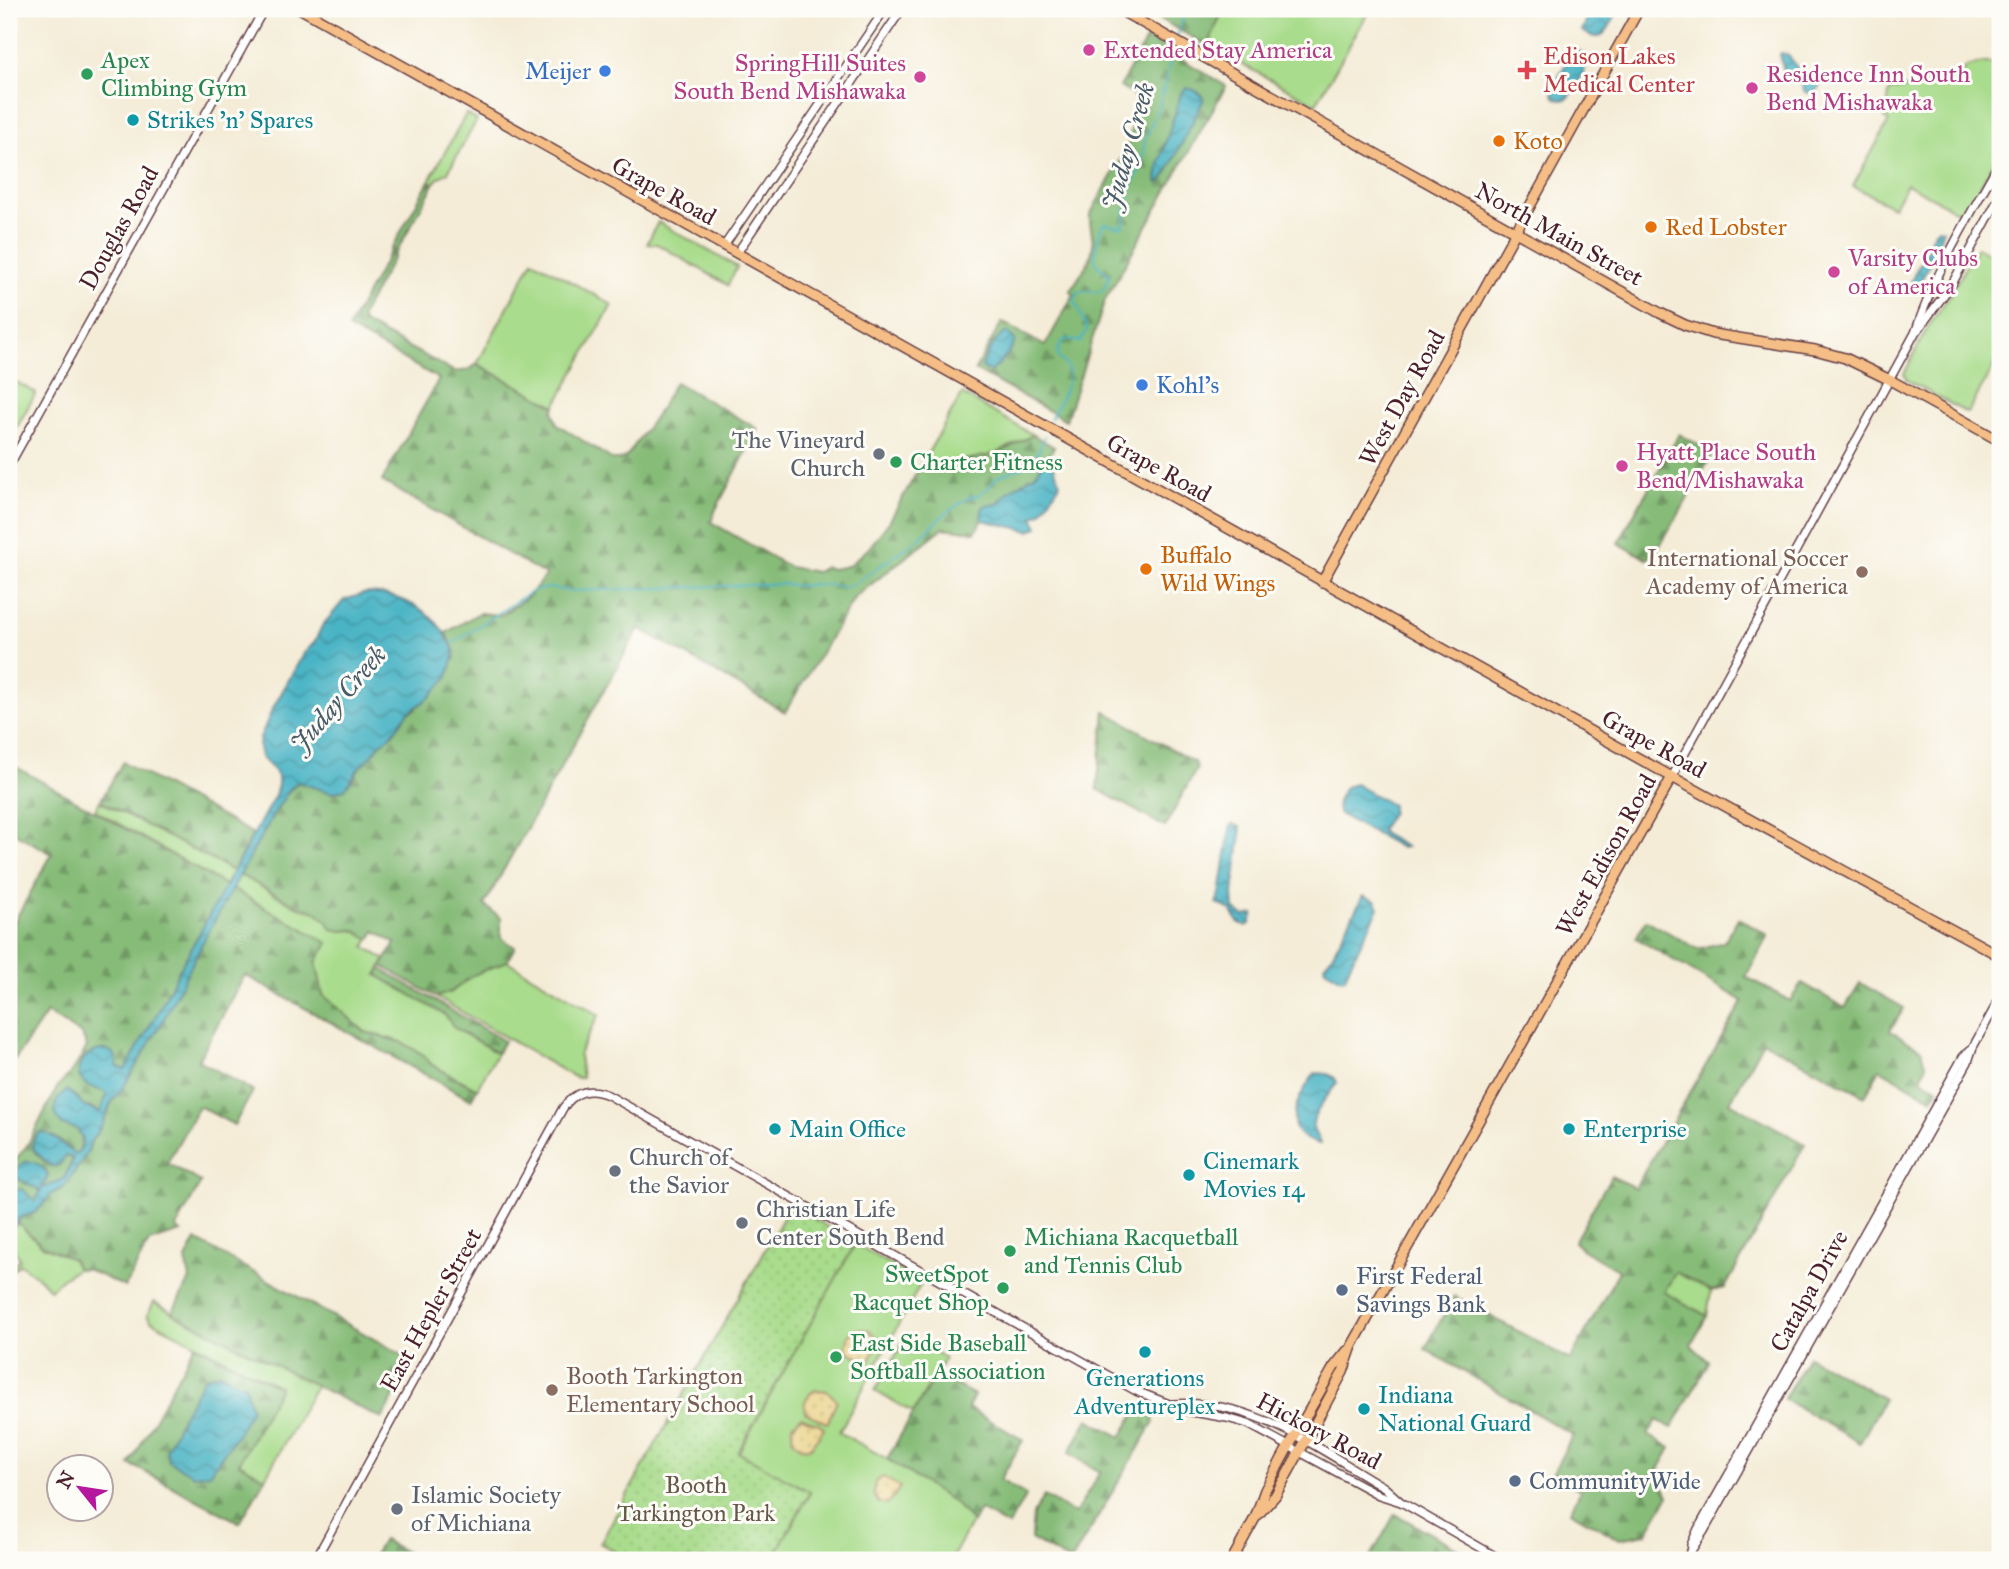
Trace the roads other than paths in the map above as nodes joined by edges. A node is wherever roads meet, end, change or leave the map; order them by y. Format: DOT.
graph roads {
  1 [pos="264,9"];
  2 [pos="301,9"];
  3 [pos="885,9"];
  4 [pos="902,9"];
  5 [pos="1118,9"];
  6 [pos="1639,9"];
  7 [pos="2000,160"];
  8 [pos="2000,196"];
  9 [pos="1515,232"];
  10 [pos="724,246"];
  11 [pos="737,253"];
  12 [pos="1916,333"];
  13 [pos="1890,380"];
  14 [pos="2000,442"];
  15 [pos="9,466"];
  16 [pos="1322,582"];
  17 [pos="1672,777"];
  18 [pos="2000,956"];
  19 [pos="2000,998"];
  20 [pos="592,1090"];
  21 [pos="1352,1346"];
  22 [pos="1172,1404"];
  23 [pos="1295,1436"];
  24 [pos="1305,1442"];
  25 [pos="1290,1445"];
  26 [pos="1300,1451"];
  27 [pos="1401,1502"];
  28 [pos="1255,1518"];
  29 [pos="1685,1559"];
  30 [pos="315,1560"];
  31 [pos="1232,1560"];
  32 [pos="1502,1560"];
  1 -- 15 [label="street, Douglas Road"];
  2 -- 10 [label="main road, Grape Road"];
  3 -- 10 [label="street"];
  4 -- 11 [label="street"];
  5 -- 9 [label="main road, North Main Street"];
  6 -- 9 [label="main road, West Day Road"];
  7 -- 12 [label="street"];
  8 -- 12 [label="street"];
  9 -- 13 [label="main road, North Main Street"];
  9 -- 16 [label="main road, West Day Road"];
  10 -- 11 [label="main road, Grape Road"];
  11 -- 16 [label="main road, Grape Road"];
  12 -- 13 [label="street, West Edison Road"];
  13 -- 14 [label="main road, North Main Street"];
  13 -- 17 [label="street, West Edison Road"];
  16 -- 17 [label="main road, Grape Road"];
  17 -- 18 [label="main road, Grape Road"];
  17 -- 21 [label="main road, West Edison Road"];
  19 -- 29 [label="street, Catalpa Drive"];
  20 -- 22 [label="street, Hickory Road"];
  20 -- 30 [label="street, East Hepler Street"];
  21 -- 23 [label="main road, West Edison Road"];
  21 -- 24 [label="main road, West Edison Road"];
  22 -- 23 [label="street, Hickory Road"];
  22 -- 25 [label="street, Hickory Road"];
  23 -- 24 [label="street, Hickory Road"];
  23 -- 25 [label="main road, West Edison Road"];
  24 -- 26 [label="main road, West Edison Road"];
  24 -- 27 [label="street, Hickory Road"];
  25 -- 26 [label="street, Hickory Road"];
  25 -- 28 [label="main road, West Edison Road"];
  26 -- 27 [label="street, Hickory Road"];
  26 -- 28 [label="main road, West Edison Road"];
  27 -- 32 [label="street, Hickory Road"];
  28 -- 31 [label="main road"];
}
